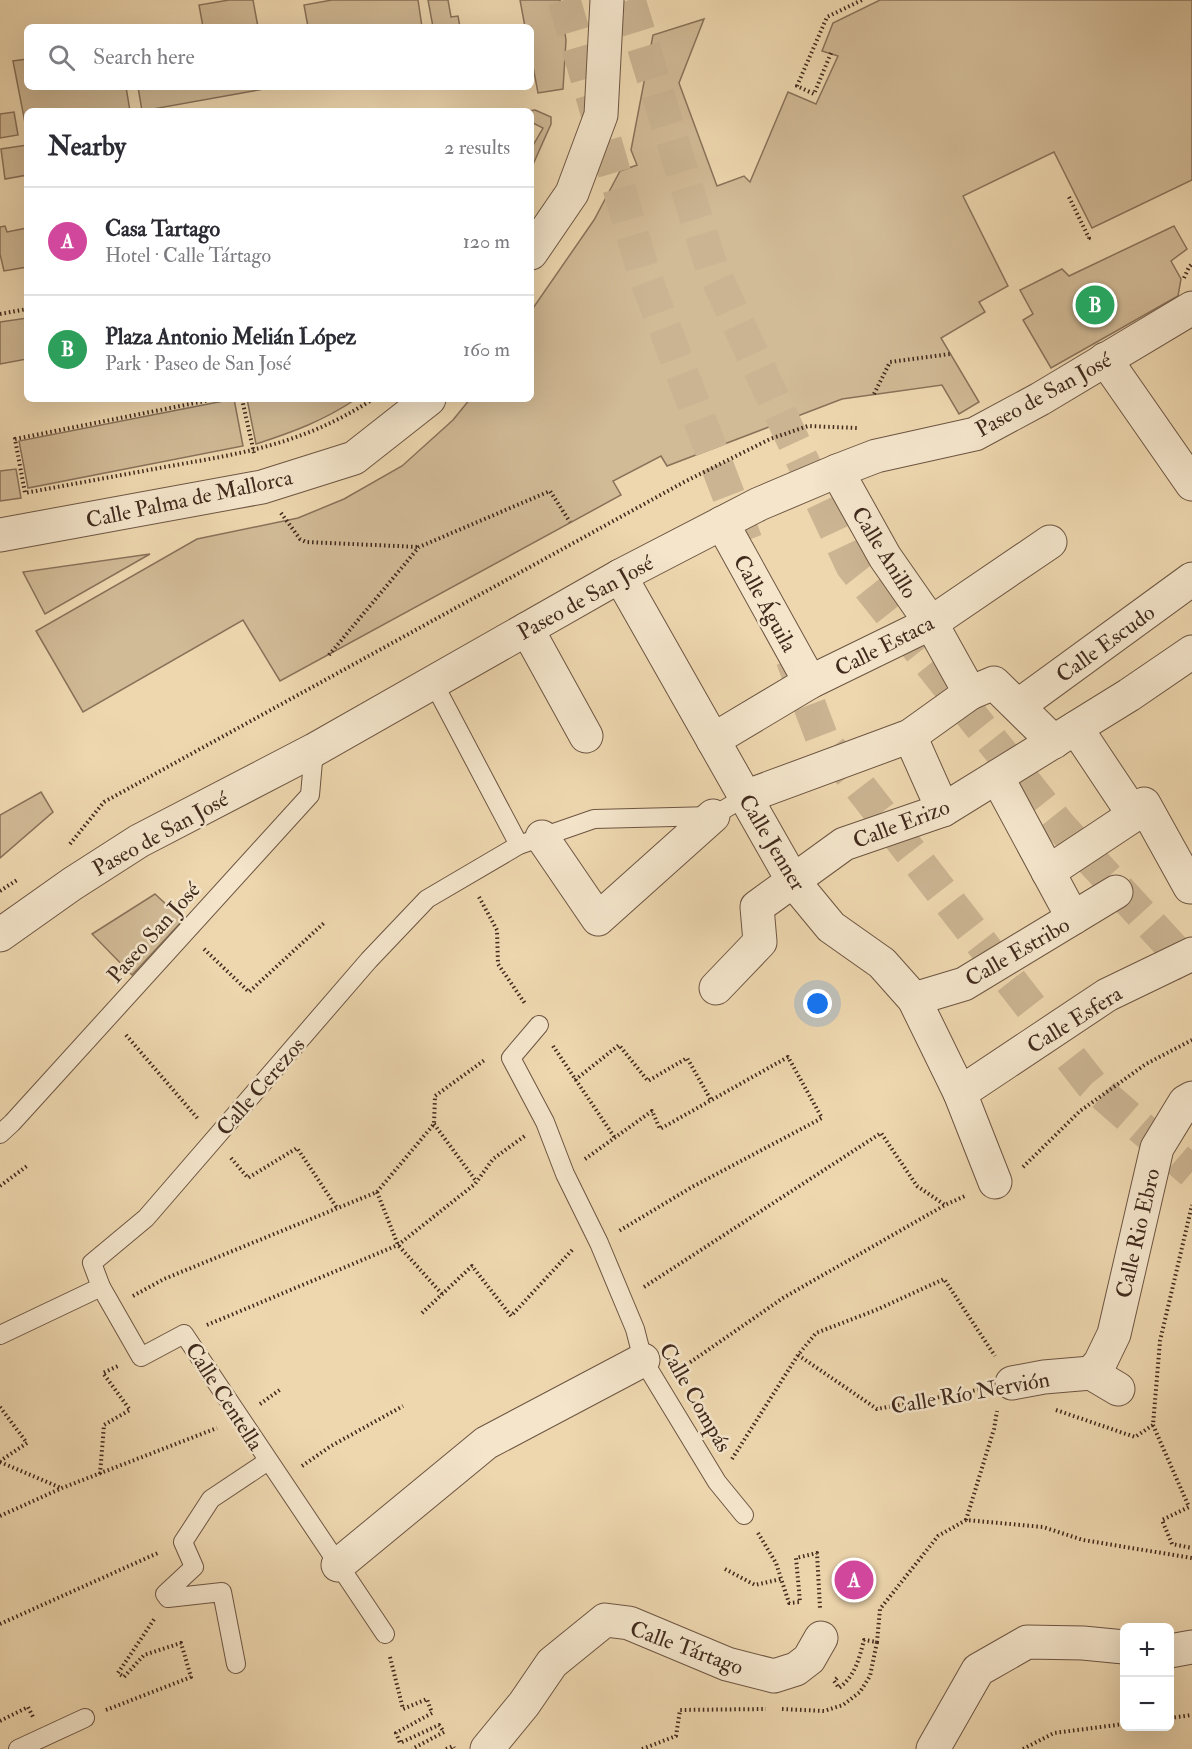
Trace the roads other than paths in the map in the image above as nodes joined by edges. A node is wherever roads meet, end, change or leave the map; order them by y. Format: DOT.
graph roads {
  1 [pos="607,0"];
  2 [pos="534,249"];
  3 [pos="1192,308"];
  4 [pos="1105,359"];
  5 [pos="425,402"];
  6 [pos="837,471"];
  7 [pos="1192,484"];
  8 [pos="722,523"];
  9 [pos="0,535"];
  10 [pos="1050,542"];
  11 [pos="620,576"];
  12 [pos="1192,579"];
  13 [pos="931,623"];
  14 [pos="527,629"];
  15 [pos="1192,652"];
  16 [pos="433,682"];
  17 [pos="810,682"];
  18 [pos="970,693"];
  19 [pos="1018,706"];
  20 [pos="1065,735"];
  21 [pos="586,736"];
  22 [pos="910,736"];
  23 [pos="713,740"];
  24 [pos="314,750"];
  25 [pos="997,777"];
  26 [pos="745,797"];
  27 [pos="944,810"];
  28 [pos="1134,815"];
  29 [pos="713,816"];
  30 [pos="531,841"];
  31 [pos="1048,872"];
  32 [pos="793,881"];
  33 [pos="1190,887"];
  34 [pos="1116,892"];
  35 [pos="1073,918"];
  36 [pos="0,935"];
  37 [pos="1192,954"];
  38 [pos="716,988"];
  39 [pos="914,999"];
  40 [pos="539,1025"];
  41 [pos="960,1093"];
  42 [pos="1192,1098"];
  43 [pos="0,1134"];
  44 [pos="995,1182"];
  45 [pos="101,1287"];
  46 [pos="0,1335"];
  47 [pos="651,1372"];
  48 [pos="1091,1373"];
  49 [pos="1006,1384"];
  50 [pos="1119,1389"];
  51 [pos="268,1461"];
  52 [pos="744,1515"];
  53 [pos="338,1564"];
  54 [pos="820,1624"];
  55 [pos="385,1634"];
  56 [pos="1120,1647"];
  57 [pos="1192,1647"];
  58 [pos="1174,1650"];
  59 [pos="236,1664"];
  60 [pos="85,1718"];
  61 [pos="18,1749"];
  62 [pos="487,1749"];
  63 [pos="933,1749"];
  1 -- 2 [label="street"];
  3 -- 4 [label="street, Paseo de San José"];
  4 -- 6 [label="street, Paseo de San José"];
  4 -- 7 [label="street"];
  5 -- 9 [label="street, Calle Palma de Mallorca"];
  6 -- 8 [label="street, Paseo de San José"];
  6 -- 13 [label="street, Calle Anillo"];
  8 -- 11 [label="street, Paseo de San José"];
  8 -- 17 [label="street, Calle Águila"];
  10 -- 13 [label="street, Calle Estaca"];
  11 -- 14 [label="street, Paseo de San José"];
  11 -- 23 [label="street, Calle Jenner"];
  12 -- 19 [label="street, Calle Escudo"];
  13 -- 17 [label="street, Calle Estaca"];
  13 -- 18 [label="street, Calle Anillo"];
  14 -- 16 [label="street, Paseo de San José"];
  14 -- 21 [label="street"];
  15 -- 20 [label="street, Calle Erizo"];
  16 -- 24 [label="street, Paseo de San José"];
  16 -- 30 [label="lane"];
  17 -- 23 [label="street, Calle Estaca"];
  18 -- 19 [label="street"];
  18 -- 22 [label="street, Calle Cerezos"];
  19 -- 20 [label="street"];
  20 -- 25 [label="street, Calle Erizo"];
  20 -- 28 [label="street"];
  22 -- 26 [label="street, Calle Cerezos"];
  22 -- 27 [label="street"];
  23 -- 26 [label="street, Calle Jenner"];
  24 -- 36 [label="street, Paseo de San José"];
  24 -- 43 [label="lane, Paseo San José"];
  25 -- 27 [label="street, Calle Erizo"];
  25 -- 31 [label="street"];
  26 -- 29 [label="lane, Calle Cerezos"];
  26 -- 32 [label="street, Calle Jenner"];
  27 -- 32 [label="street, Calle Erizo"];
  28 -- 31 [label="street"];
  28 -- 33 [label="street"];
  29 -- 30 [label="lane, Calle Cerezos"];
  29 -- 30 [label="street, Calle Cerezos"];
  30 -- 45 [label="lane, Calle Cerezos"];
  31 -- 35 [label="street"];
  32 -- 38 [label="street, Calle Erizo"];
  32 -- 39 [label="street, Calle Jenner"];
  34 -- 35 [label="street, Calle Estribo"];
  35 -- 39 [label="street, Calle Estribo"];
  37 -- 41 [label="street, Calle Esfera"];
  39 -- 41 [label="street, Calle Jenner"];
  40 -- 47 [label="lane, Calle Compás"];
  41 -- 44 [label="street, Calle Jenner"];
  42 -- 48 [label="street, Calle Rio Ebro"];
  45 -- 46 [label="lane"];
  45 -- 51 [label="lane, Calle Centella"];
  47 -- 52 [label="lane, Calle Compás"];
  47 -- 53 [label="street"];
  48 -- 49 [label="street, Calle Río Nervión"];
  48 -- 50 [label="street"];
  51 -- 53 [label="lane, Calle Centella"];
  51 -- 59 [label="lane"];
  53 -- 55 [label="lane, Calle Centella"];
  54 -- 62 [label="street, Calle Tártago"];
  56 -- 63 [label="street"];
  57 -- 58 [label="street"];
  60 -- 61 [label="lane"];
}
